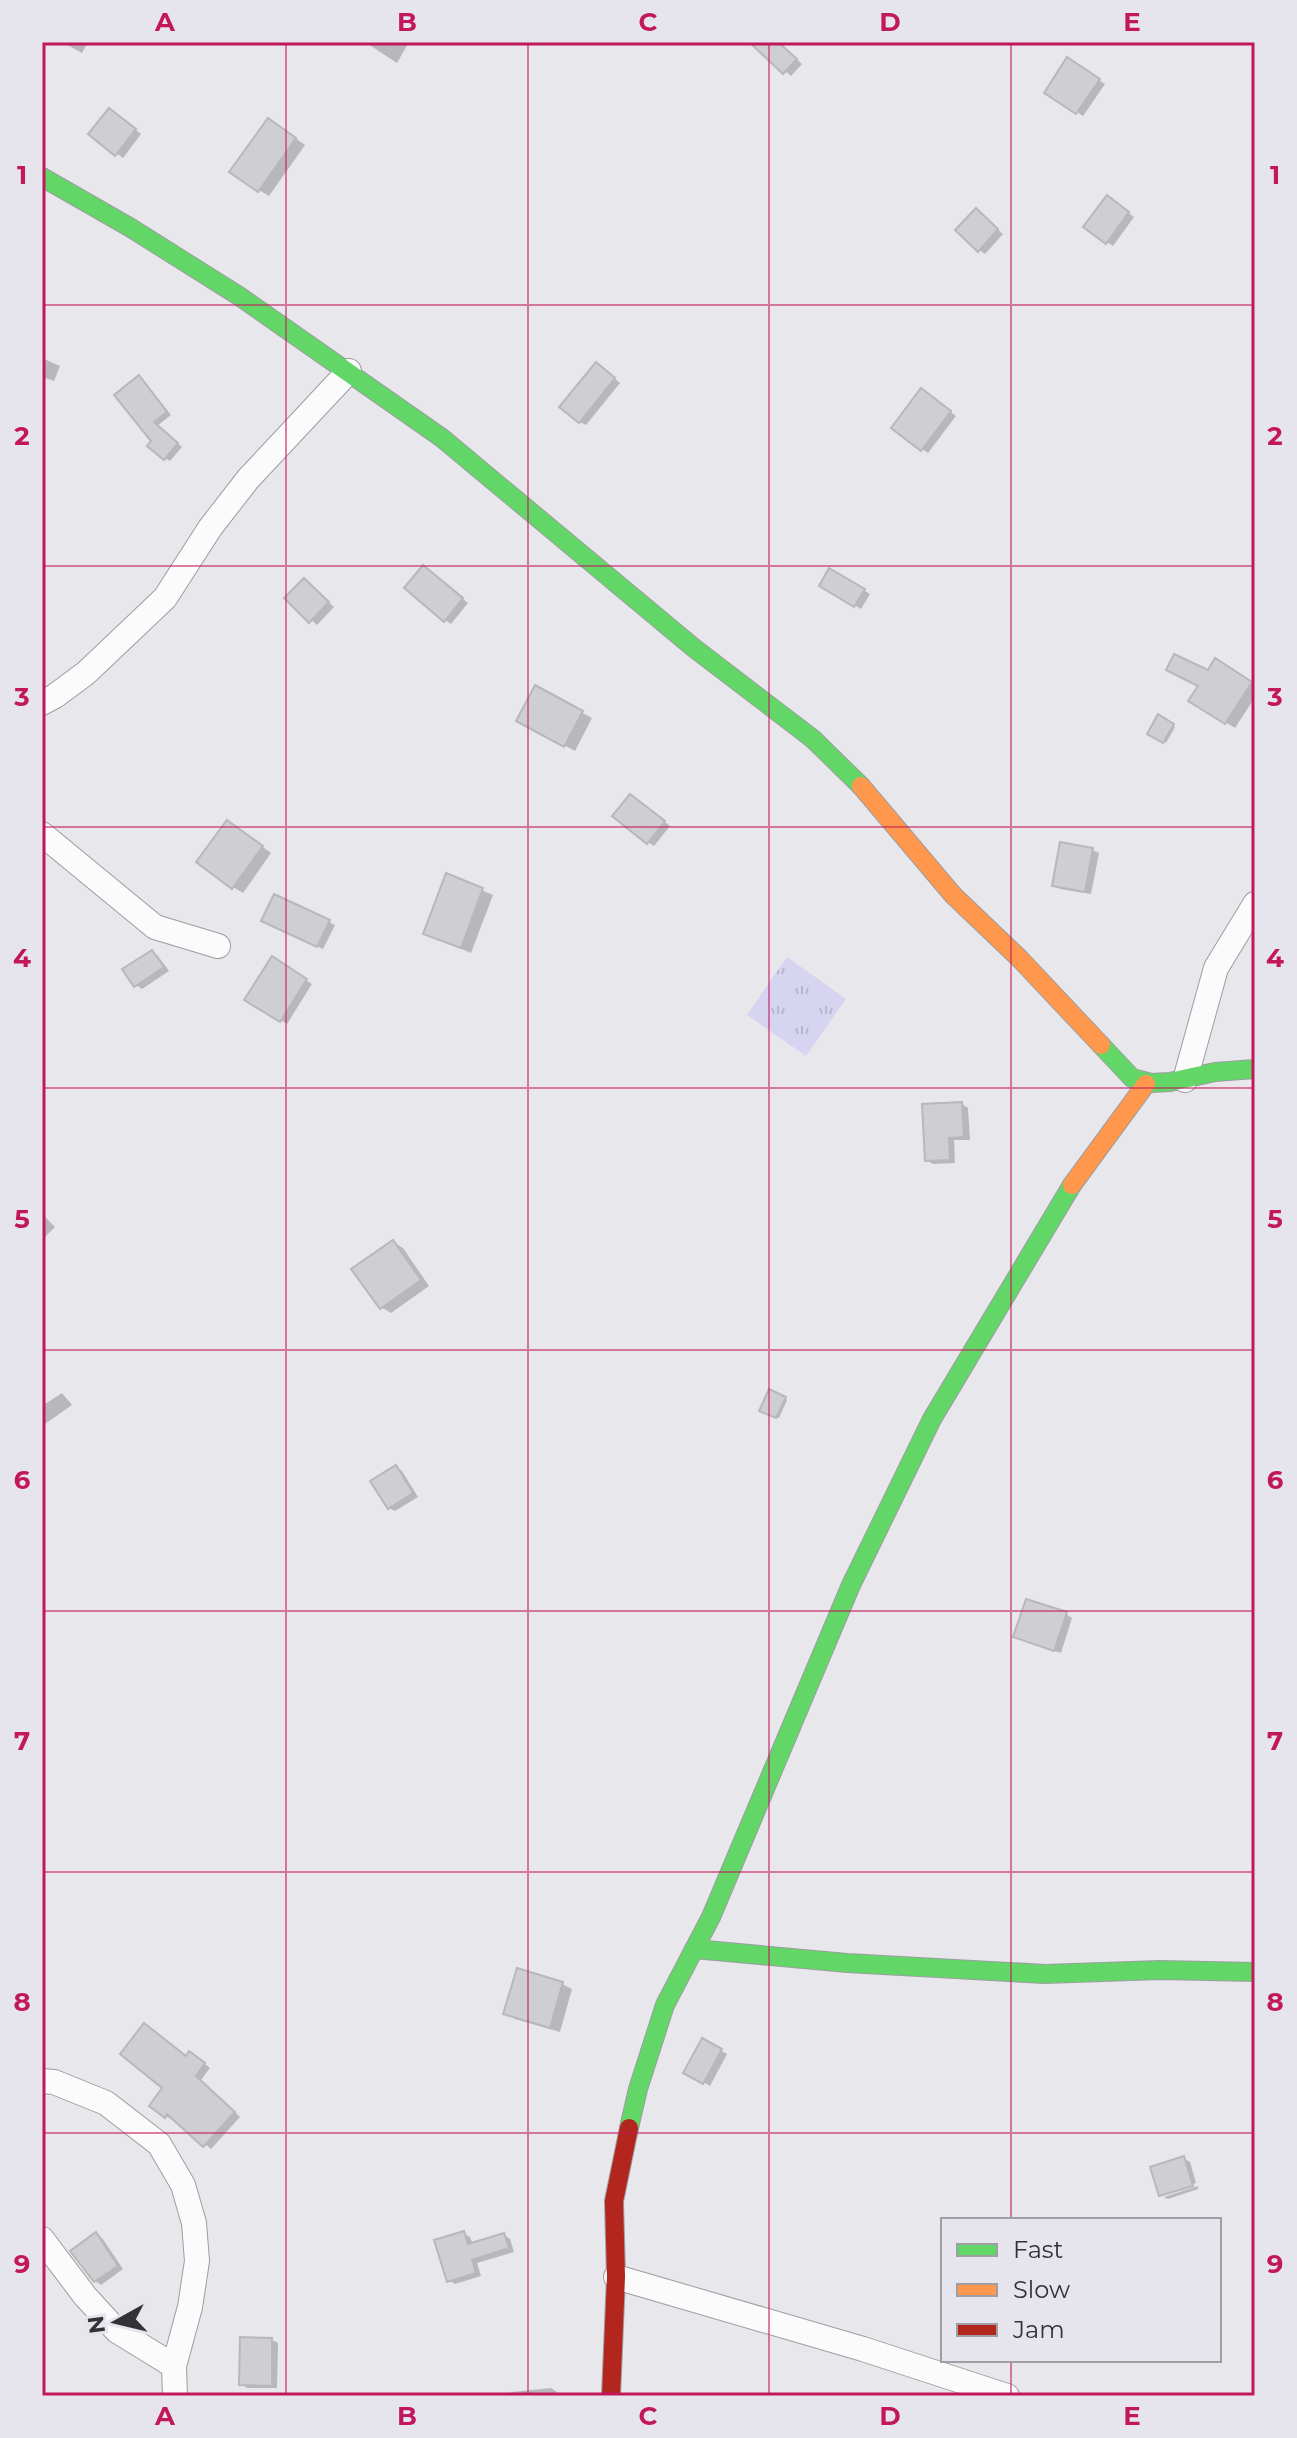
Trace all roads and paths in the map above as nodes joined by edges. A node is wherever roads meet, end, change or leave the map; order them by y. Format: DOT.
graph roads {
  1 [pos="42,177"];
  2 [pos="349,371"];
  3 [pos="42,703"];
  4 [pos="42,834"];
  5 [pos="1255,904"];
  6 [pos="218,946"];
  7 [pos="1255,1069"];
  8 [pos="1185,1080"];
  9 [pos="1146,1084"];
  10 [pos="694,1949"];
  11 [pos="1255,1972"];
  12 [pos="42,2081"];
  13 [pos="42,2239"];
  14 [pos="616,2277"];
  15 [pos="174,2366"];
  16 [pos="175,2396"];
  17 [pos="611,2396"];
  18 [pos="1007,2396"];
  1 -- 2 [label="street"];
  2 -- 3 [label="street"];
  2 -- 9 [label="street"];
  4 -- 6 [label="street"];
  5 -- 8 [label="street"];
  7 -- 8 [label="street"];
  8 -- 9 [label="street"];
  9 -- 10 [label="street"];
  10 -- 11 [label="street"];
  10 -- 14 [label="street"];
  12 -- 15 [label="street"];
  13 -- 15 [label="street"];
  14 -- 17 [label="street"];
  14 -- 18 [label="street"];
  15 -- 16 [label="street"];
}
